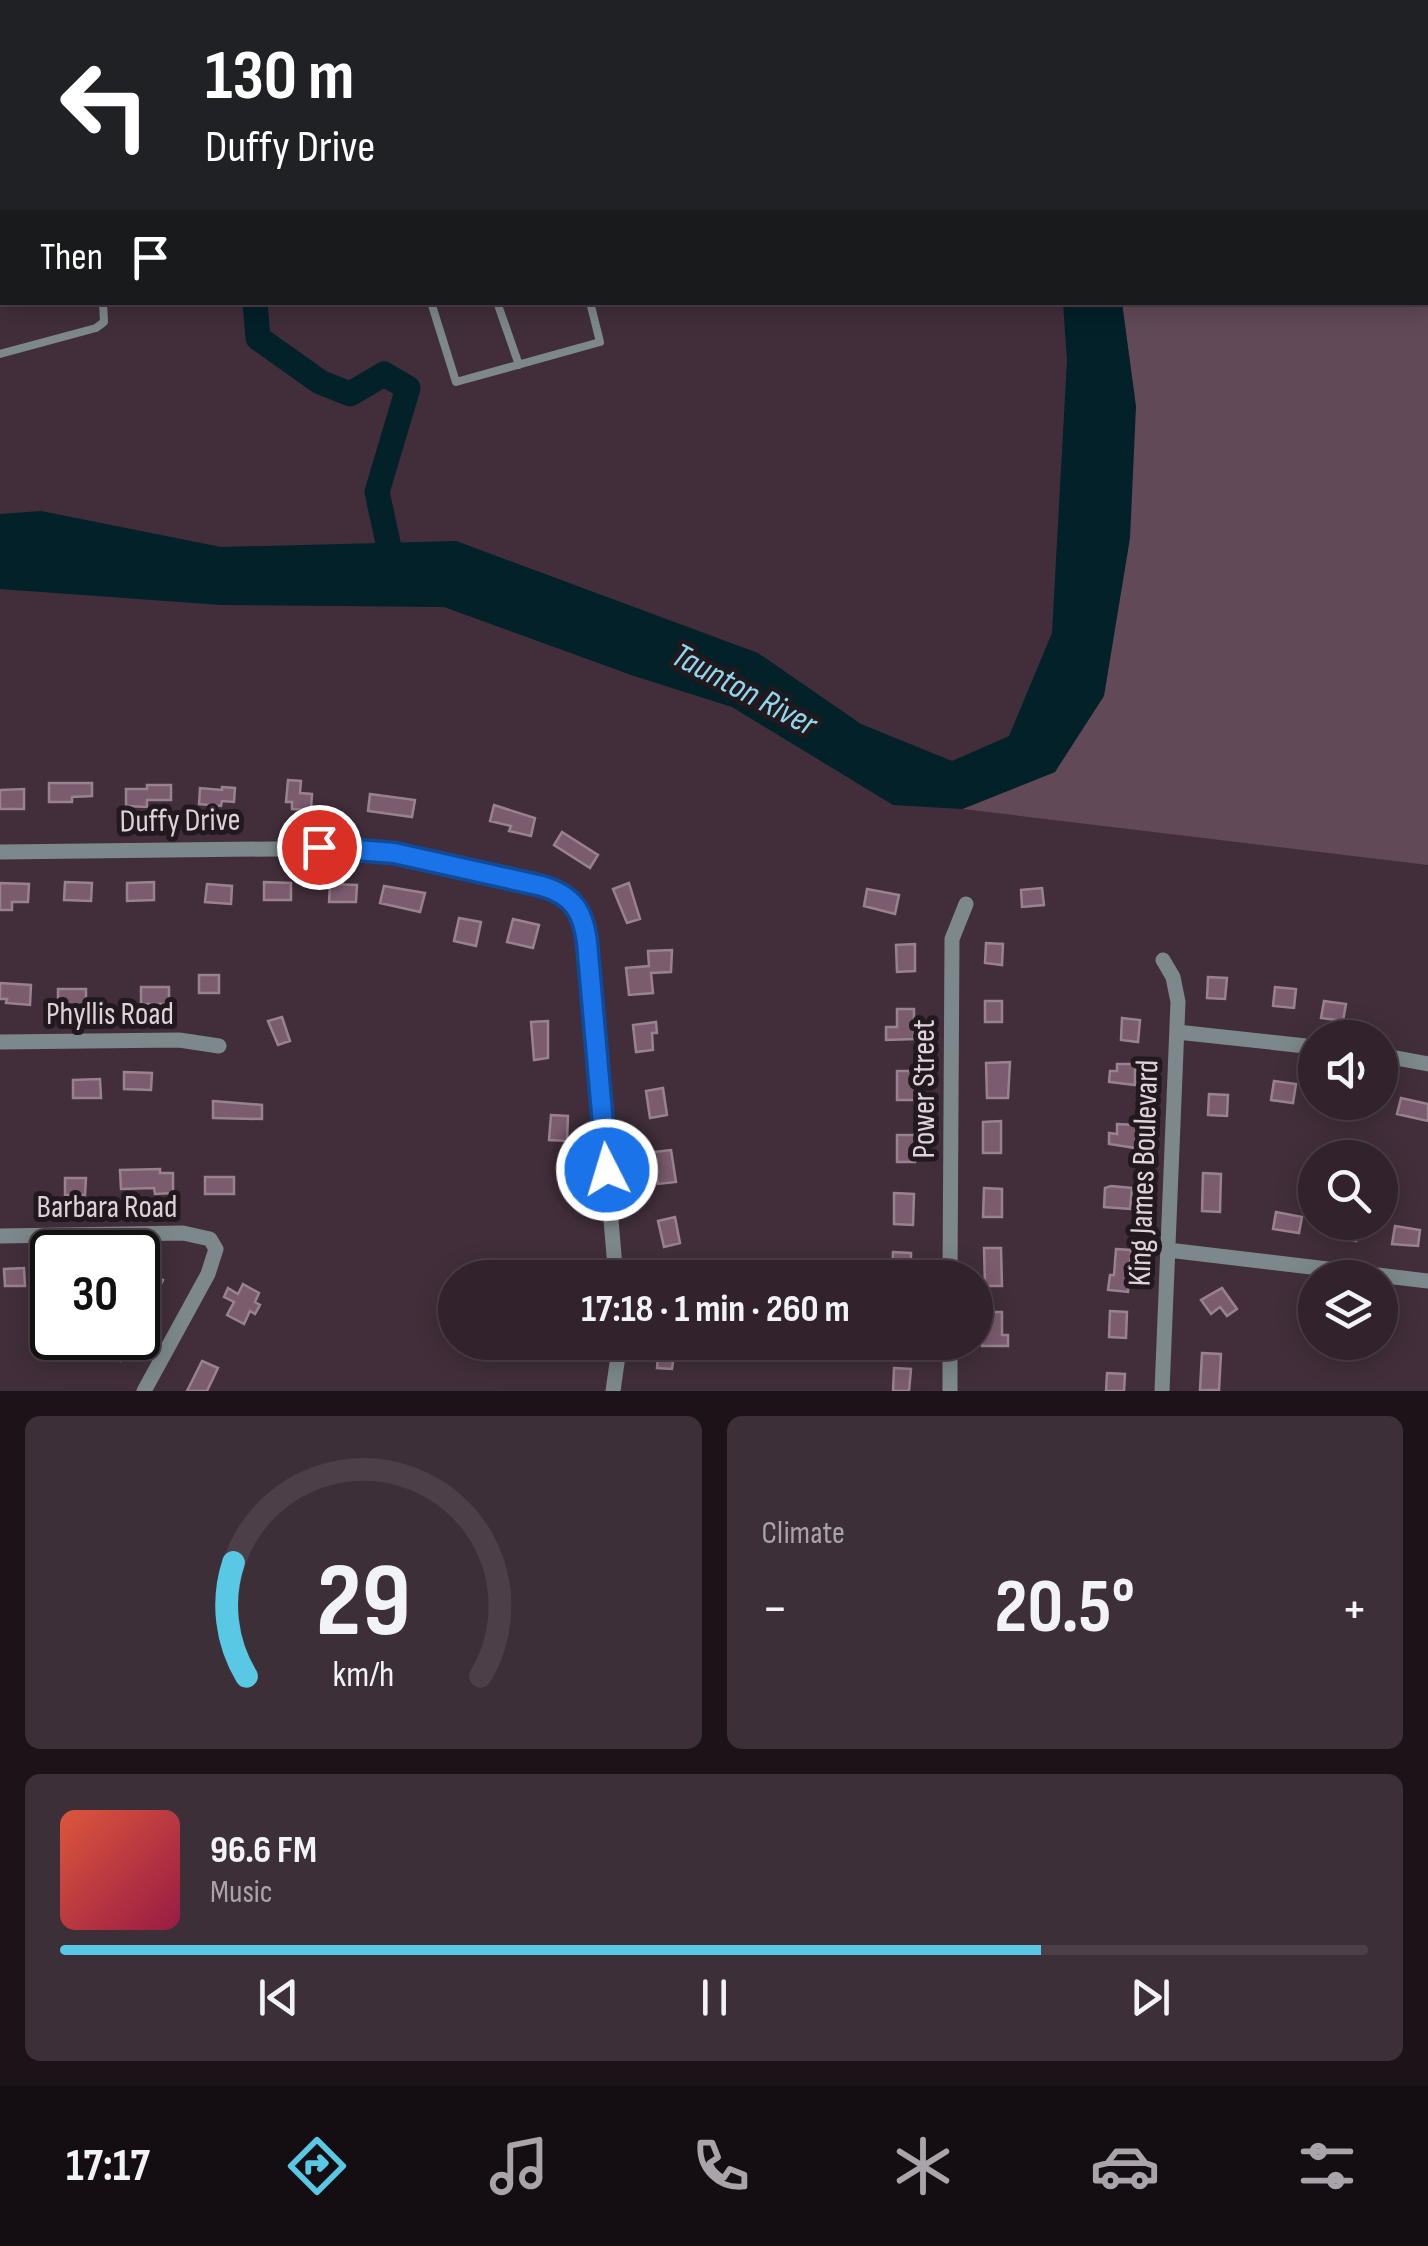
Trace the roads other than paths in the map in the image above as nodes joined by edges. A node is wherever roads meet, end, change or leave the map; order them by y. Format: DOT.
graph roads {
  1 [pos="103,305"];
  2 [pos="432,305"];
  3 [pos="498,305"];
  4 [pos="591,305"];
  5 [pos="0,354"];
  6 [pos="518,365"];
  7 [pos="0,852"];
  8 [pos="966,904"];
  9 [pos="1163,960"];
  10 [pos="1177,1032"];
  11 [pos="0,1042"];
  12 [pos="1298,1045"];
  13 [pos="219,1046"];
  14 [pos="1398,1059"];
  15 [pos="1428,1064"];
  16 [pos="0,1236"];
  17 [pos="1168,1250"];
  18 [pos="614,1260"];
  19 [pos="950,1260"];
  20 [pos="1428,1281"];
  21 [pos="618,1360"];
  22 [pos="950,1360"];
  23 [pos="144,1391"];
  24 [pos="614,1391"];
  25 [pos="950,1391"];
  26 [pos="1162,1391"];
  1 -- 5 [label="lane"];
  2 -- 6 [label="lane"];
  3 -- 6 [label="lane"];
  4 -- 6 [label="lane"];
  7 -- 18 [label="street, Duffy Drive"];
  8 -- 19 [label="street, Power Street"];
  9 -- 10 [label="street, King James Boulevard"];
  10 -- 12 [label="street"];
  10 -- 17 [label="street, King James Boulevard"];
  11 -- 13 [label="street, Phyllis Road"];
  14 -- 15 [label="street"];
  16 -- 23 [label="street, Barbara Road"];
  17 -- 20 [label="street"];
  17 -- 26 [label="street, King James Boulevard"];
  21 -- 24 [label="street"];
  22 -- 25 [label="street"];
}
